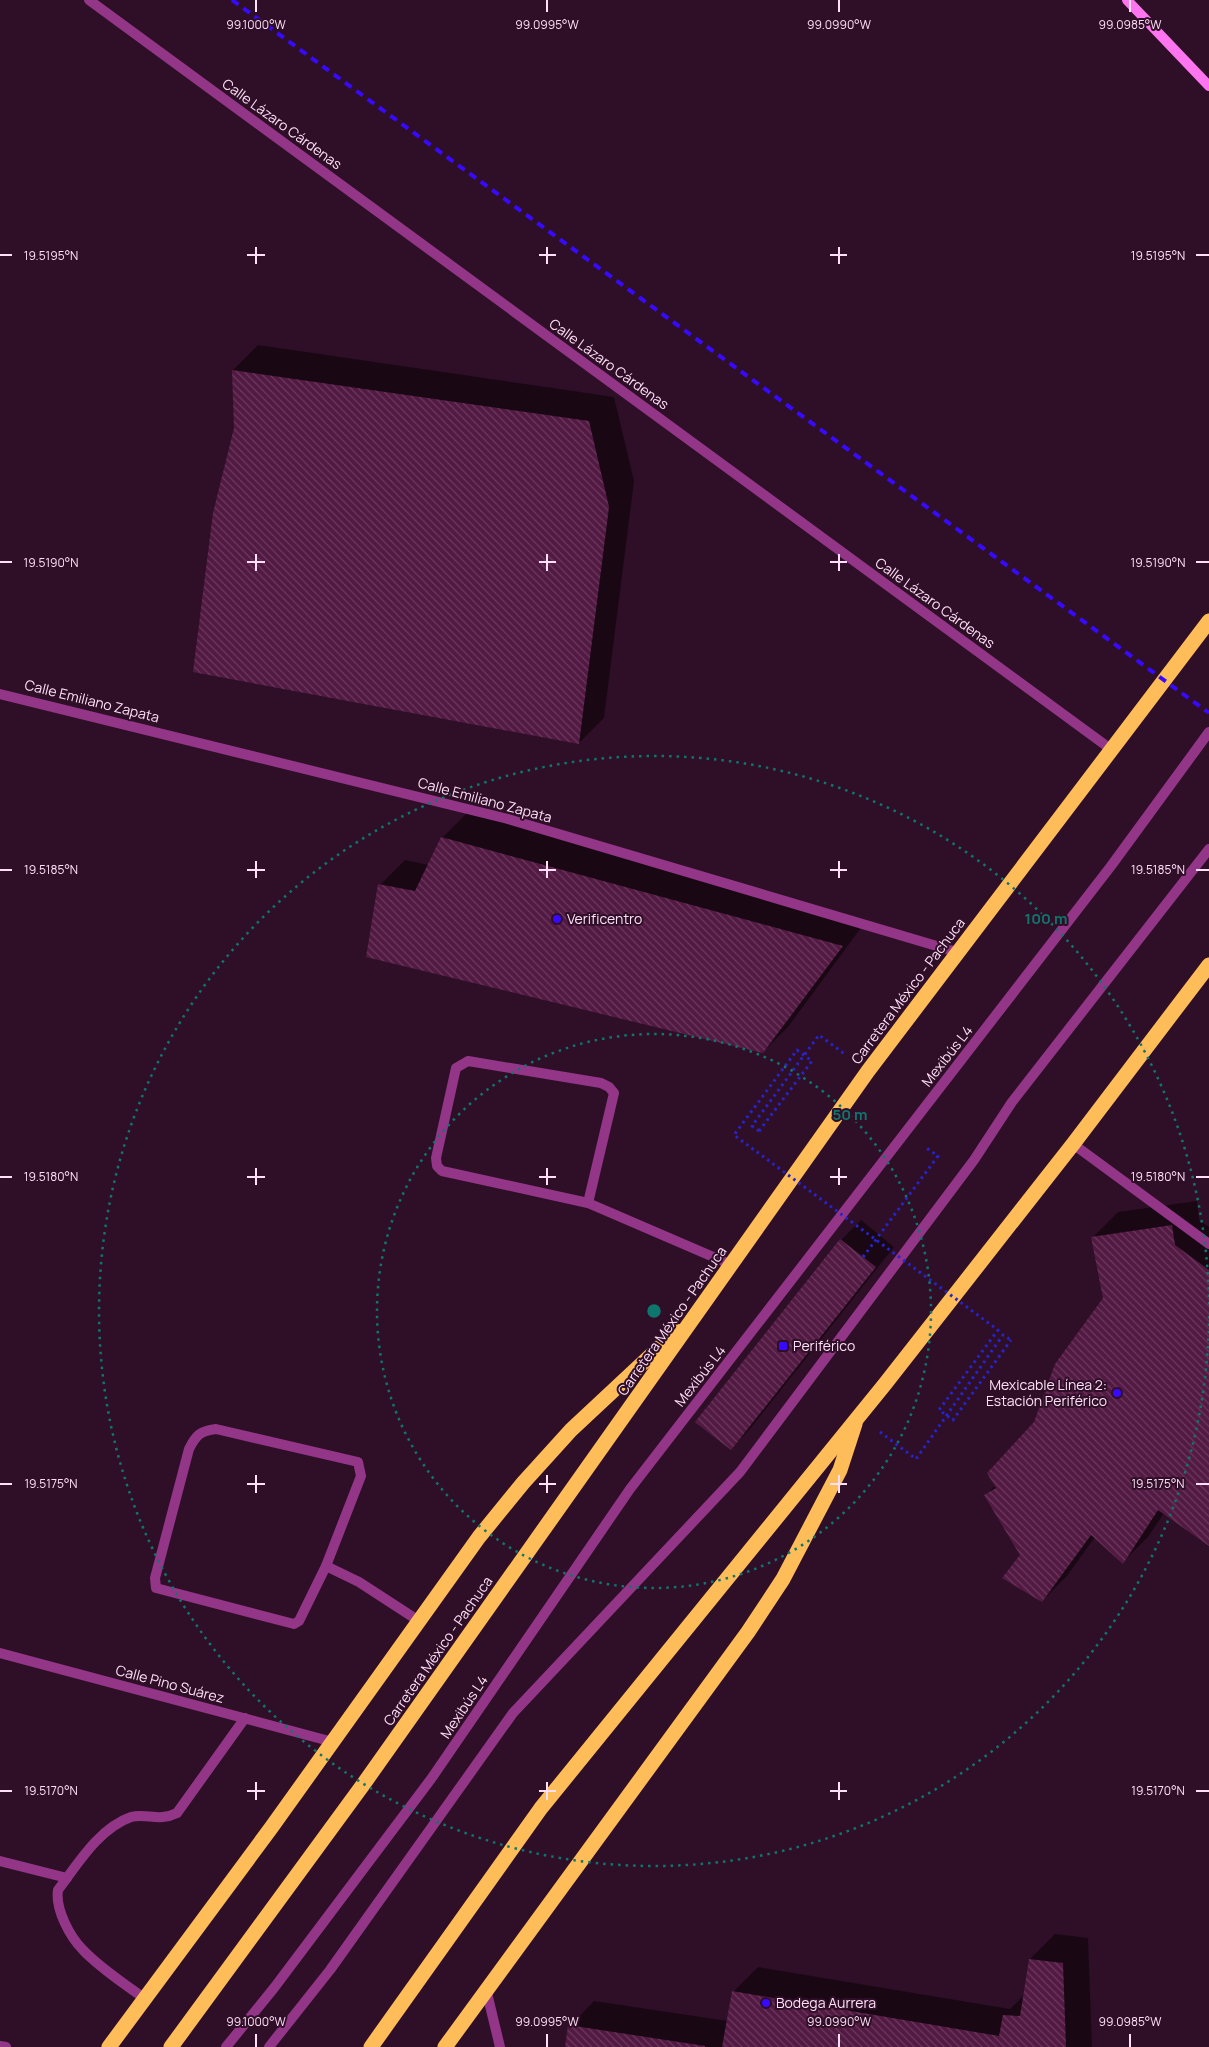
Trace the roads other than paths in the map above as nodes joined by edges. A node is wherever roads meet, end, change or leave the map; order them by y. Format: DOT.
graph roads {
  1 [pos="89,0"];
  2 [pos="1127,0"];
  3 [pos="1209,86"];
  4 [pos="1209,620"];
  5 [pos="0,694"];
  6 [pos="1209,732"];
  7 [pos="1112,750"];
  8 [pos="1209,849"];
  9 [pos="958,952"];
  10 [pos="1209,965"];
  11 [pos="1073,1144"];
  12 [pos="588,1203"];
  13 [pos="1209,1244"];
  14 [pos="732,1264"];
  15 [pos="706,1302"];
  16 [pos="858,1415"];
  17 [pos="326,1566"];
  18 [pos="419,1622"];
  19 [pos="0,1653"];
  20 [pos="245,1718"];
  21 [pos="333,1742"];
  22 [pos="0,1861"];
  23 [pos="68,1878"];
  24 [pos="486,1989"];
  25 [pos="145,1999"];
  26 [pos="0,2046"];
  27 [pos="6,2047"];
  28 [pos="109,2047"];
  29 [pos="171,2047"];
  30 [pos="226,2047"];
  31 [pos="269,2047"];
  32 [pos="371,2047"];
  33 [pos="445,2047"];
  34 [pos="500,2047"];
  1 -- 7 [label="street, Calle Lázaro Cárdenas"];
  2 -- 3 [label="main road"];
  4 -- 7 [label="highway, Carretera México - Pachuca"];
  5 -- 9 [label="street, Calle Emiliano Zapata"];
  6 -- 30 [label="street, Mexibús L4"];
  7 -- 9 [label="highway, Carretera México - Pachuca"];
  8 -- 31 [label="street"];
  9 -- 14 [label="highway, Carretera México - Pachuca"];
  10 -- 11 [label="highway"];
  11 -- 13 [label="street"];
  11 -- 16 [label="highway"];
  12 -- 12 [label="street"];
  12 -- 14 [label="street"];
  14 -- 15 [label="highway, Carretera México - Pachuca"];
  15 -- 18 [label="highway"];
  15 -- 29 [label="highway, Carretera México - Pachuca"];
  16 -- 24 [label="highway"];
  16 -- 32 [label="highway"];
  17 -- 17 [label="street"];
  17 -- 18 [label="street"];
  18 -- 21 [label="highway"];
  19 -- 20 [label="street, Calle Pino Suárez"];
  20 -- 21 [label="street, Calle Pino Suárez"];
  20 -- 23 [label="street"];
  21 -- 25 [label="highway"];
  22 -- 23 [label="street"];
  23 -- 25 [label="street"];
  24 -- 33 [label="highway"];
  24 -- 34 [label="street"];
  25 -- 28 [label="highway"];
  26 -- 27 [label="street"];
}
